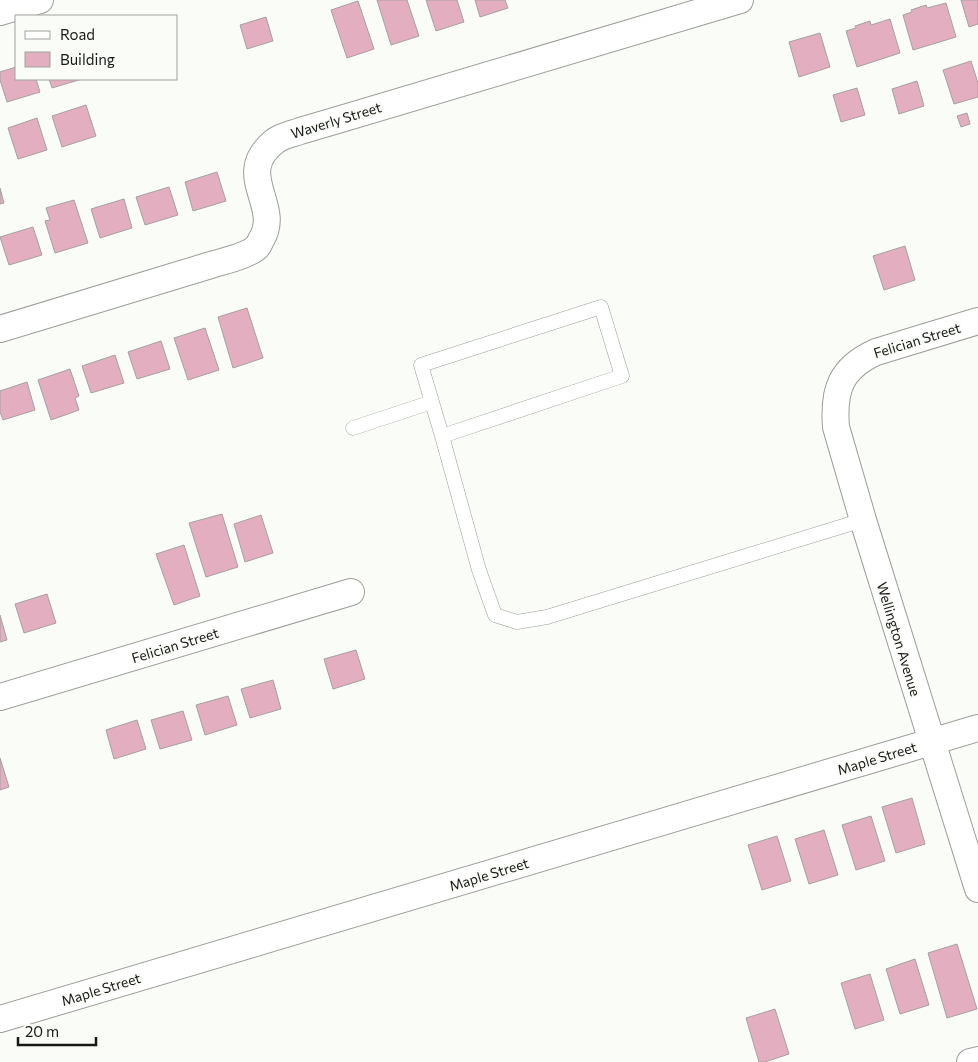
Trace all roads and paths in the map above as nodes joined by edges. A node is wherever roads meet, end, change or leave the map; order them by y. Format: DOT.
graph roads {
  1 [pos="40,0"];
  2 [pos="740,0"];
  3 [pos="690,7"];
  4 [pos="0,12"];
  5 [pos="978,321"];
  6 [pos="0,329"];
  7 [pos="839,386"];
  8 [pos="432,402"];
  9 [pos="353,428"];
  10 [pos="442,436"];
  11 [pos="863,520"];
  12 [pos="351,592"];
  13 [pos="0,698"];
  14 [pos="978,728"];
  15 [pos="932,742"];
  16 [pos="978,889"];
  17 [pos="0,1019"];
  18 [pos="978,1060"];
  19 [pos="970,1062"];
  1 -- 4 [label="street"];
  2 -- 3 [label="street, Waverly Street"];
  3 -- 6 [label="street, Waverly Street"];
  5 -- 7 [label="street, Felician Street"];
  7 -- 11 [label="street, Wellington Avenue"];
  8 -- 9 [label="lane"];
  8 -- 10 [label="lane"];
  8 -- 10 [label="lane"];
  10 -- 11 [label="lane"];
  11 -- 15 [label="street, Wellington Avenue"];
  12 -- 13 [label="street, Felician Street"];
  14 -- 15 [label="street, Maple Street"];
  15 -- 16 [label="street, Wellington Avenue"];
  15 -- 17 [label="street, Maple Street"];
  18 -- 19 [label="street"];
}
